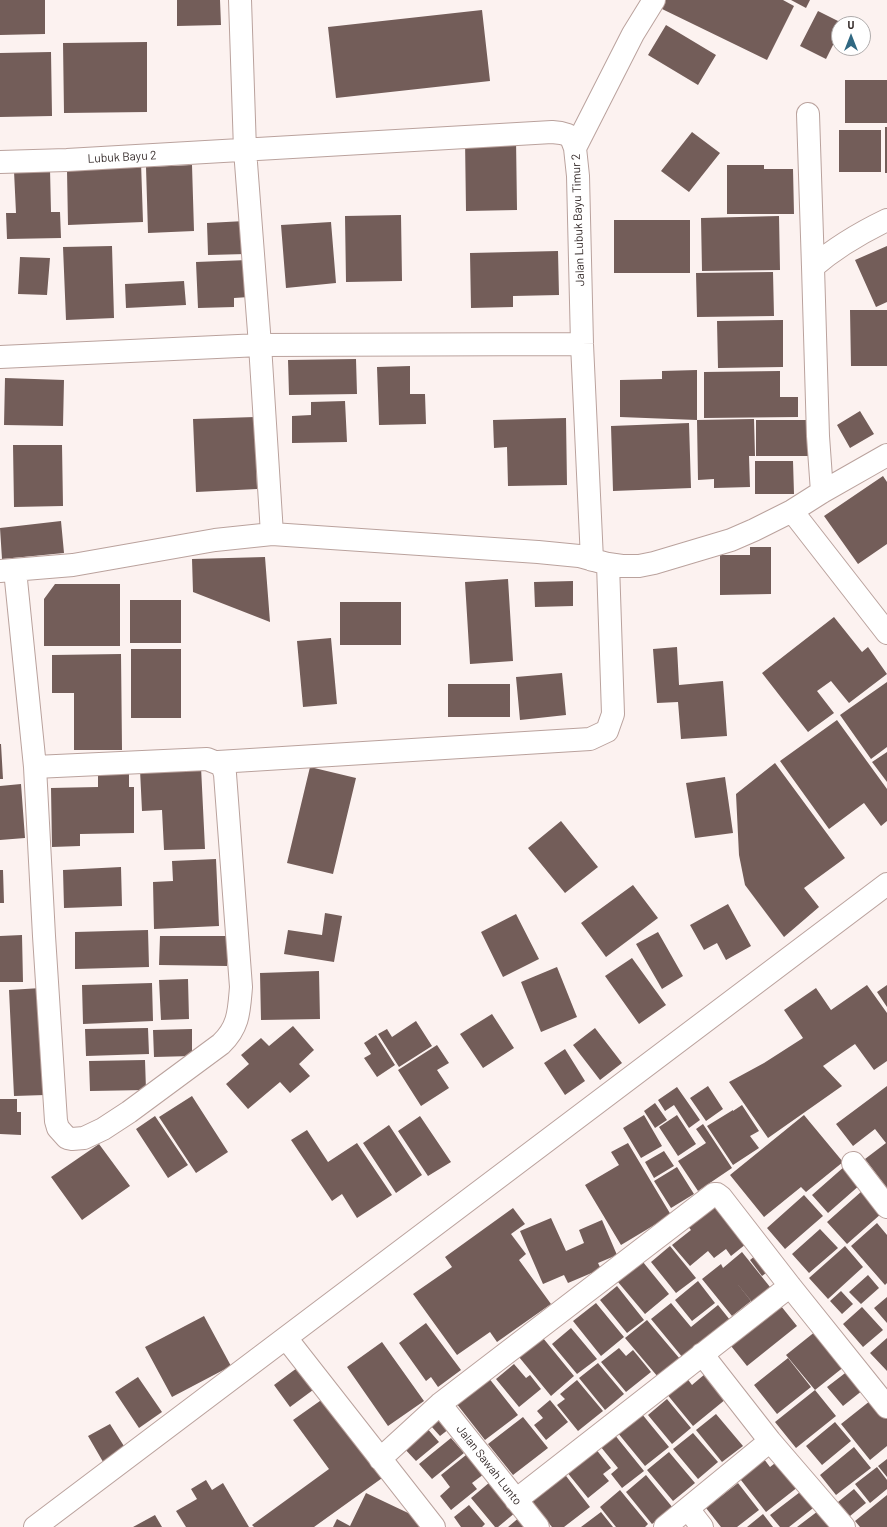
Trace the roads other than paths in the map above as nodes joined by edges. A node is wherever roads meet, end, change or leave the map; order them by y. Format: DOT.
graph roads {
  1 [pos="240,0"];
  2 [pos="654,0"];
  3 [pos="808,114"];
  4 [pos="575,148"];
  5 [pos="245,150"];
  6 [pos="0,162"];
  7 [pos="887,220"];
  8 [pos="813,267"];
  9 [pos="582,344"];
  10 [pos="260,345"];
  11 [pos="0,357"];
  12 [pos="887,455"];
  13 [pos="822,492"];
  14 [pos="792,511"];
  15 [pos="272,534"];
  16 [pos="600,562"];
  17 [pos="8,570"];
  18 [pos="887,633"];
  19 [pos="218,762"];
  20 [pos="35,767"];
  21 [pos="887,884"];
  22 [pos="853,1163"];
  23 [pos="887,1207"];
  24 [pos="790,1286"];
  25 [pos="286,1338"];
  26 [pos="702,1354"];
  27 [pos="440,1404"];
  28 [pos="887,1407"];
  29 [pos="770,1441"];
  30 [pos="380,1459"];
  31 [pos="516,1500"];
  32 [pos="688,1509"];
  33 [pos="35,1527"];
  34 [pos="434,1527"];
  35 [pos="538,1527"];
  36 [pos="665,1527"];
  37 [pos="702,1527"];
  38 [pos="844,1527"];
  1 -- 5 [label="street"];
  2 -- 4 [label="street"];
  3 -- 8 [label="street"];
  4 -- 5 [label="street, Jalan Lubuk Bayu Timur 2"];
  4 -- 9 [label="street, Jalan Lubuk Bayu Timur 2"];
  5 -- 6 [label="street, Lubuk Bayu 2"];
  5 -- 10 [label="street"];
  7 -- 8 [label="street"];
  8 -- 13 [label="street"];
  9 -- 10 [label="street"];
  9 -- 16 [label="street, Jalan Lubuk Bayu Timur 2"];
  10 -- 11 [label="street"];
  10 -- 15 [label="street"];
  12 -- 13 [label="street"];
  13 -- 14 [label="street"];
  14 -- 16 [label="street"];
  14 -- 18 [label="street"];
  15 -- 16 [label="street"];
  15 -- 17 [label="street"];
  16 -- 19 [label="street, Jalan Lubuk Bayu Timur 2"];
  17 -- 20 [label="street"];
  19 -- 20 [label="street, Jalan Lubuk Bayu Timur 2"];
  19 -- 20 [label="street"];
  21 -- 25 [label="street"];
  22 -- 23 [label="street"];
  24 -- 26 [label="street"];
  24 -- 27 [label="street"];
  24 -- 28 [label="street"];
  25 -- 30 [label="street"];
  25 -- 33 [label="street"];
  26 -- 29 [label="street"];
  26 -- 31 [label="street"];
  27 -- 30 [label="street"];
  27 -- 31 [label="street, Jalan Sawah Lunto"];
  29 -- 32 [label="street"];
  29 -- 38 [label="street"];
  30 -- 34 [label="street"];
  31 -- 35 [label="street, Jalan Sawah Lunto"];
  32 -- 36 [label="street"];
  32 -- 37 [label="street"];
}
